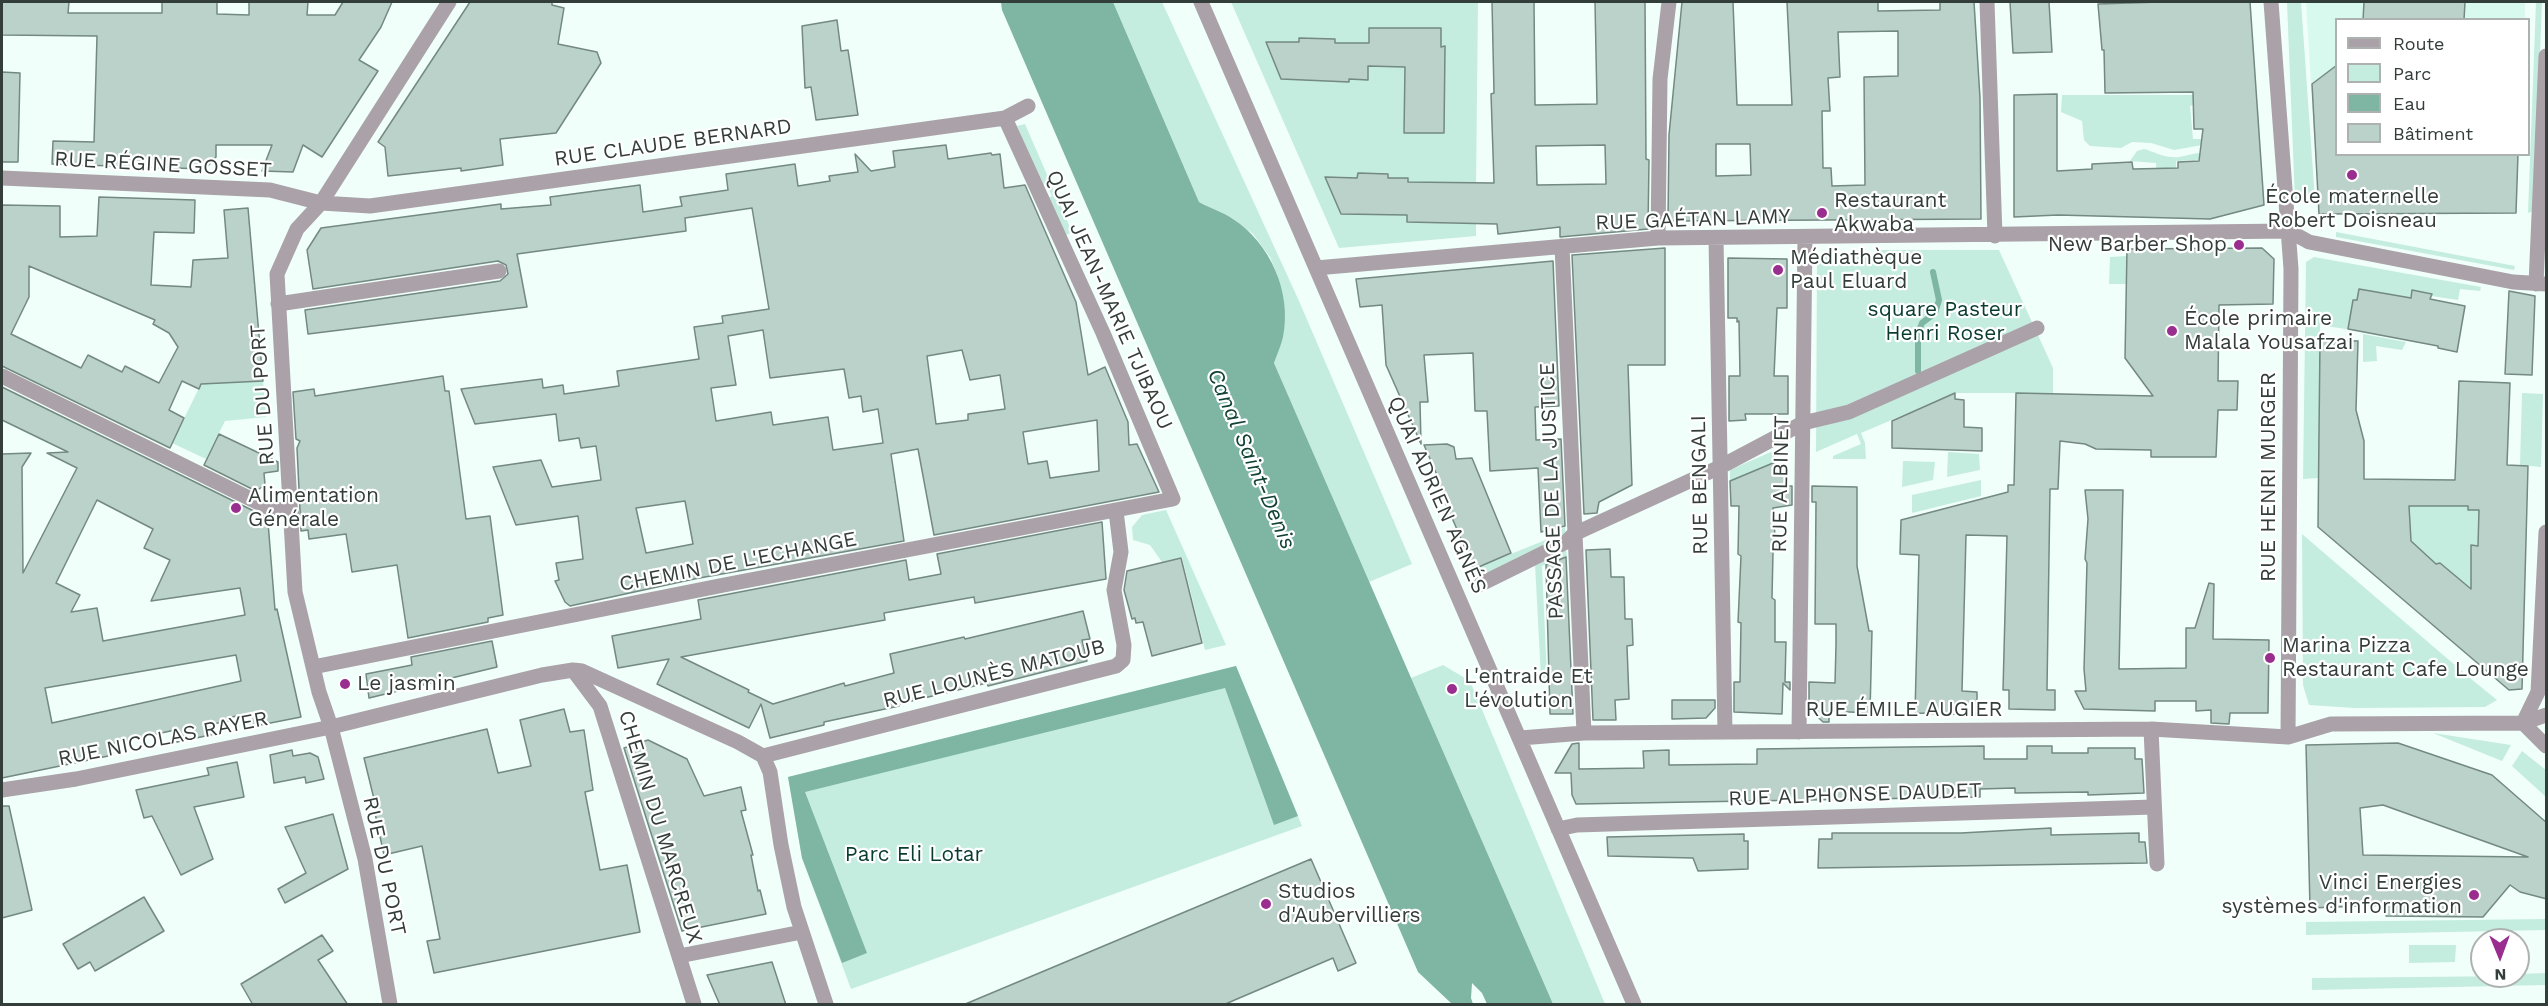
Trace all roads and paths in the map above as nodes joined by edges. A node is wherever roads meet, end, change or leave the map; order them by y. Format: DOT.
graph roads {
  1 [pos="449,2"];
  2 [pos="1201,2"];
  3 [pos="1669,2"];
  4 [pos="1987,2"];
  5 [pos="2271,2"];
  6 [pos="2547,56"];
  7 [pos="1028,106"];
  8 [pos="1005,118"];
  9 [pos="2,178"];
  10 [pos="321,203"];
  11 [pos="2289,231"];
  12 [pos="1995,236"];
  13 [pos="1806,237"];
  14 [pos="1659,238"];
  15 [pos="1716,238"];
  16 [pos="1562,246"];
  17 [pos="1316,268"];
  18 [pos="499,271"];
  19 [pos="2541,284"];
  20 [pos="278,304"];
  21 [pos="2037,328"];
  22 [pos="2,376"];
  23 [pos="1803,423"];
  24 [pos="1720,467"];
  25 [pos="1173,500"];
  26 [pos="1116,511"];
  27 [pos="292,512"];
  28 [pos="2547,532"];
  29 [pos="1574,534"];
  30 [pos="1481,584"];
  31 [pos="313,667"];
  32 [pos="578,670"];
  33 [pos="2547,715"];
  34 [pos="2523,723"];
  35 [pos="332,727"];
  36 [pos="2151,729"];
  37 [pos="1725,732"];
  38 [pos="1799,732"];
  39 [pos="1584,733"];
  40 [pos="2288,737"];
  41 [pos="1520,738"];
  42 [pos="2547,746"];
  43 [pos="763,756"];
  44 [pos="2,790"];
  45 [pos="2154,807"];
  46 [pos="1558,829"];
  47 [pos="2157,864"];
  48 [pos="802,932"];
  49 [pos="679,956"];
  50 [pos="390,1005"];
  51 [pos="694,1005"];
  52 [pos="826,1005"];
  53 [pos="1634,1005"];
  1 -- 10 [label="street, RUE DU PORT"];
  2 -- 17 [label="street, QUAI ADRIEN AGNÉS"];
  3 -- 14 [label="street"];
  4 -- 12 [label="street"];
  5 -- 11 [label="street, RUE HENRI MURGER"];
  6 -- 19 [label="street"];
  7 -- 8 [label="street, RUE CLAUDE BERNARD"];
  8 -- 10 [label="street, RUE CLAUDE BERNARD"];
  8 -- 25 [label="street, QUAI JEAN-MARIE TJIBAOU"];
  9 -- 10 [label="street, RUE RÉGINE GOSSET"];
  10 -- 20 [label="street, RUE DU PORT"];
  11 -- 12 [label="street, RUE GAÉTAN LAMY"];
  11 -- 19 [label="street"];
  11 -- 40 [label="street, RUE HENRI MURGER"];
  12 -- 13 [label="street, RUE GAÉTAN LAMY"];
  13 -- 15 [label="street, RUE GAÉTAN LAMY"];
  13 -- 23 [label="street, RUE ALBINET"];
  14 -- 15 [label="street, RUE GAÉTAN LAMY"];
  14 -- 16 [label="street, RUE GAÉTAN LAMY"];
  15 -- 24 [label="street, RUE BENGALI"];
  16 -- 17 [label="street, RUE GAÉTAN LAMY"];
  16 -- 29 [label="street, PASSAGE DE LA JUSTICE"];
  17 -- 41 [label="street, QUAI ADRIEN AGNÉS"];
  18 -- 20 [label="street"];
  20 -- 27 [label="street, RUE DU PORT"];
  21 -- 23 [label="street"];
  22 -- 27 [label="street"];
  23 -- 24 [label="street"];
  23 -- 38 [label="street, RUE ALBINET"];
  24 -- 29 [label="street"];
  24 -- 37 [label="street, RUE BENGALI"];
  25 -- 26 [label="street, CHEMIN DE L'ECHANGE"];
  26 -- 31 [label="street, CHEMIN DE L'ECHANGE"];
  26 -- 43 [label="street, RUE LOUNÈS MATOUB"];
  27 -- 31 [label="street, RUE DU PORT"];
  28 -- 34 [label="street"];
  29 -- 30 [label="street"];
  29 -- 39 [label="street, PASSAGE DE LA JUSTICE"];
  31 -- 35 [label="street, RUE DU PORT"];
  32 -- 35 [label="street, RUE NICOLAS RAYER"];
  32 -- 43 [label="street"];
  32 -- 49 [label="street, CHEMIN DU MARCREUX"];
  33 -- 34 [label="street"];
  34 -- 40 [label="street"];
  34 -- 42 [label="street"];
  35 -- 44 [label="street, RUE NICOLAS RAYER"];
  35 -- 50 [label="street, RUE DU PORT"];
  36 -- 38 [label="street, RUE ÉMILE AUGIER"];
  36 -- 40 [label="street, RUE ÉMILE AUGIER"];
  36 -- 45 [label="street"];
  37 -- 38 [label="street, RUE ÉMILE AUGIER"];
  37 -- 39 [label="street, RUE ÉMILE AUGIER"];
  39 -- 41 [label="street, RUE ÉMILE AUGIER"];
  41 -- 46 [label="street, QUAI ADRIEN AGNÉS"];
  43 -- 48 [label="street"];
  45 -- 46 [label="street, RUE ALPHONSE DAUDET"];
  45 -- 47 [label="street"];
  46 -- 53 [label="street, QUAI ADRIEN AGNÉS"];
  48 -- 49 [label="street"];
  48 -- 52 [label="street"];
  49 -- 51 [label="street, CHEMIN DU MARCREUX"];
}
